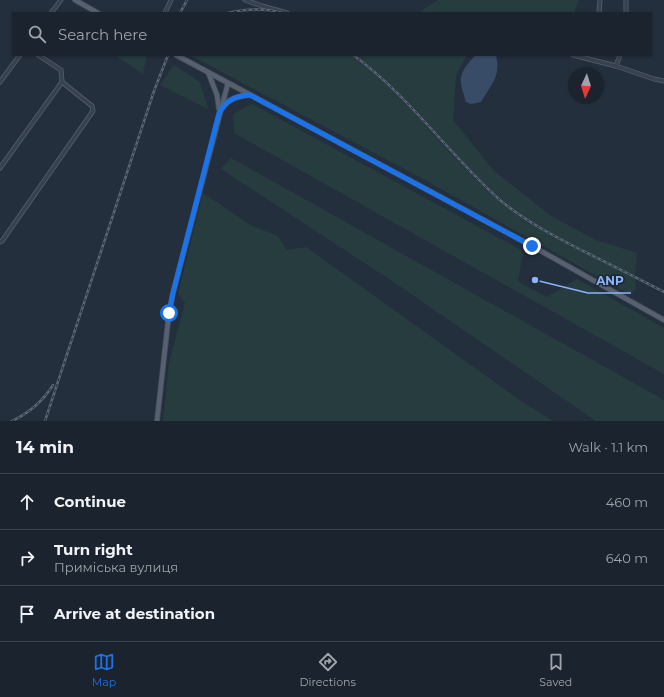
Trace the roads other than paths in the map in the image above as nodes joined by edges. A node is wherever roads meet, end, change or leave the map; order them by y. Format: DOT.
graph roads {
  1 [pos="61,0"];
  2 [pos="75,0"];
  3 [pos="171,0"];
  4 [pos="246,0"];
  5 [pos="600,0"];
  6 [pos="626,0"];
  7 [pos="52,12"];
  8 [pos="96,12"];
  9 [pos="165,12"];
  10 [pos="283,12"];
  11 [pos="598,12"];
  12 [pos="626,12"];
  13 [pos="19,56"];
  14 [pos="40,56"];
  15 [pos="178,56"];
  16 [pos="577,56"];
  17 [pos="594,56"];
  18 [pos="620,56"];
  19 [pos="593,60"];
  20 [pos="616,66"];
  21 [pos="208,72"];
  22 [pos="664,81"];
  23 [pos="0,82"];
  24 [pos="62,82"];
  25 [pos="228,83"];
  26 [pos="250,95"];
  27 [pos="219,113"];
  28 [pos="0,168"];
  29 [pos="0,242"];
  30 [pos="664,320"];
  31 [pos="156,421"];
  1 -- 7 [label="street"];
  2 -- 8 [label="main road"];
  3 -- 9 [label="street"];
  4 -- 10 [label="street"];
  5 -- 11 [label="street"];
  6 -- 12 [label="street"];
  13 -- 23 [label="street"];
  14 -- 24 [label="street"];
  15 -- 21 [label="main road"];
  16 -- 19 [label="street"];
  17 -- 19 [label="street"];
  18 -- 20 [label="street"];
  19 -- 20 [label="street"];
  20 -- 22 [label="street"];
  21 -- 25 [label="main road"];
  21 -- 27 [label="main road"];
  24 -- 28 [label="street"];
  24 -- 29 [label="street"];
  25 -- 26 [label="main road"];
  25 -- 27 [label="main road"];
  26 -- 27 [label="main road"];
  26 -- 30 [label="main road"];
  27 -- 31 [label="main road"];
}
